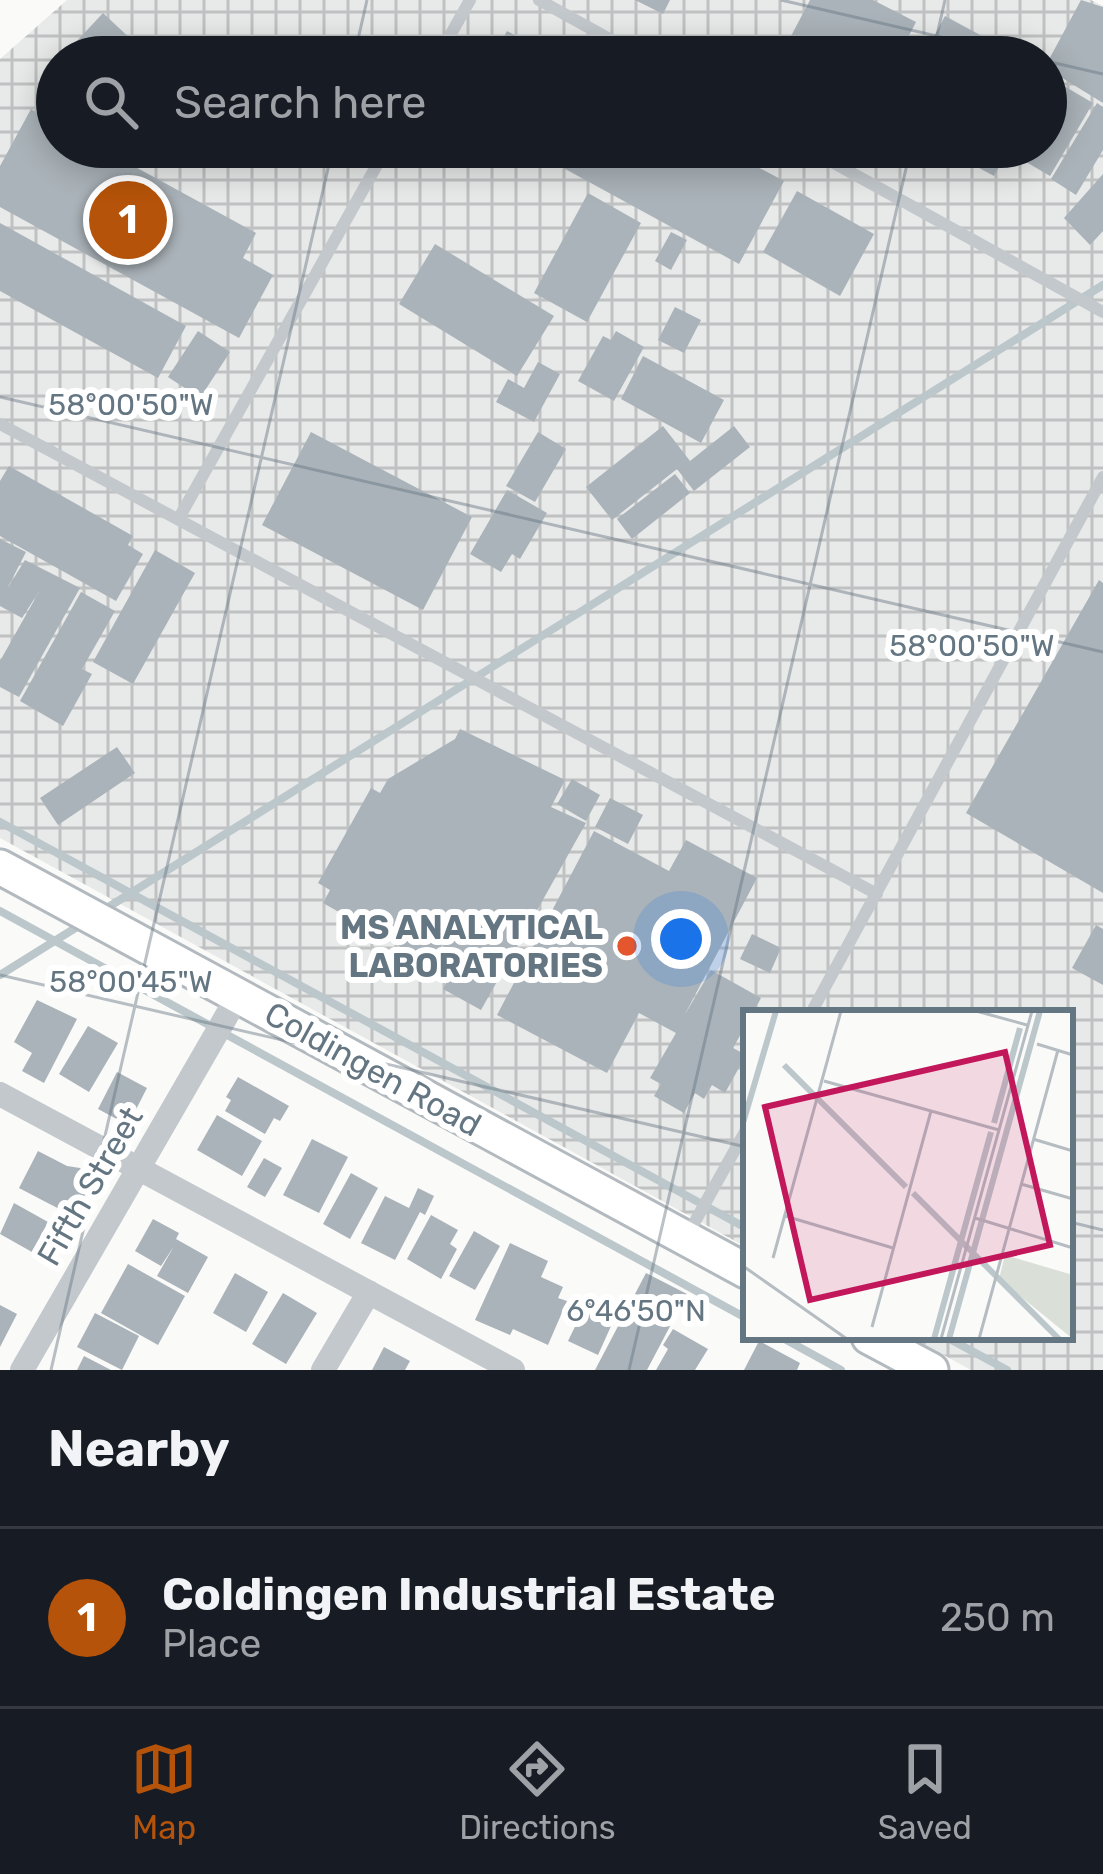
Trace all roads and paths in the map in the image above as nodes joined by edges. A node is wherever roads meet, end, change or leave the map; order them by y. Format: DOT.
graph roads {
  1 [pos="470,0"];
  2 [pos="539,0"];
  3 [pos="450,36"];
  4 [pos="604,36"];
  5 [pos="376,168"];
  6 [pos="843,168"];
  7 [pos="1103,312"];
  8 [pos="0,424"];
  9 [pos="1103,476"];
  10 [pos="179,518"];
  11 [pos="0,867"];
  12 [pos="877,894"];
  13 [pos="813,1010"];
  14 [pos="226,1015"];
  15 [pos="0,1094"];
  16 [pos="743,1135"];
  17 [pos="138,1168"];
  18 [pos="686,1239"];
  19 [pos="743,1269"];
  20 [pos="369,1292"];
  21 [pos="875,1340"];
  22 [pos="22,1370"];
  23 [pos="323,1370"];
  24 [pos="513,1370"];
  25 [pos="931,1370"];
  1 -- 3 [label="lane"];
  2 -- 4 [label="lane"];
  5 -- 10 [label="lane"];
  6 -- 7 [label="lane"];
  8 -- 10 [label="lane"];
  9 -- 12 [label="lane"];
  10 -- 12 [label="lane"];
  11 -- 14 [label="street, Coldingen Road"];
  12 -- 13 [label="lane"];
  14 -- 17 [label="street, Fifth Street"];
  14 -- 18 [label="street, Coldingen Road"];
  15 -- 17 [label="street"];
  16 -- 18 [label="lane"];
  17 -- 20 [label="street"];
  17 -- 22 [label="street, Fifth Street"];
  18 -- 19 [label="street, Coldingen Road"];
  20 -- 23 [label="street"];
  20 -- 24 [label="street"];
  21 -- 25 [label="street"];
}
